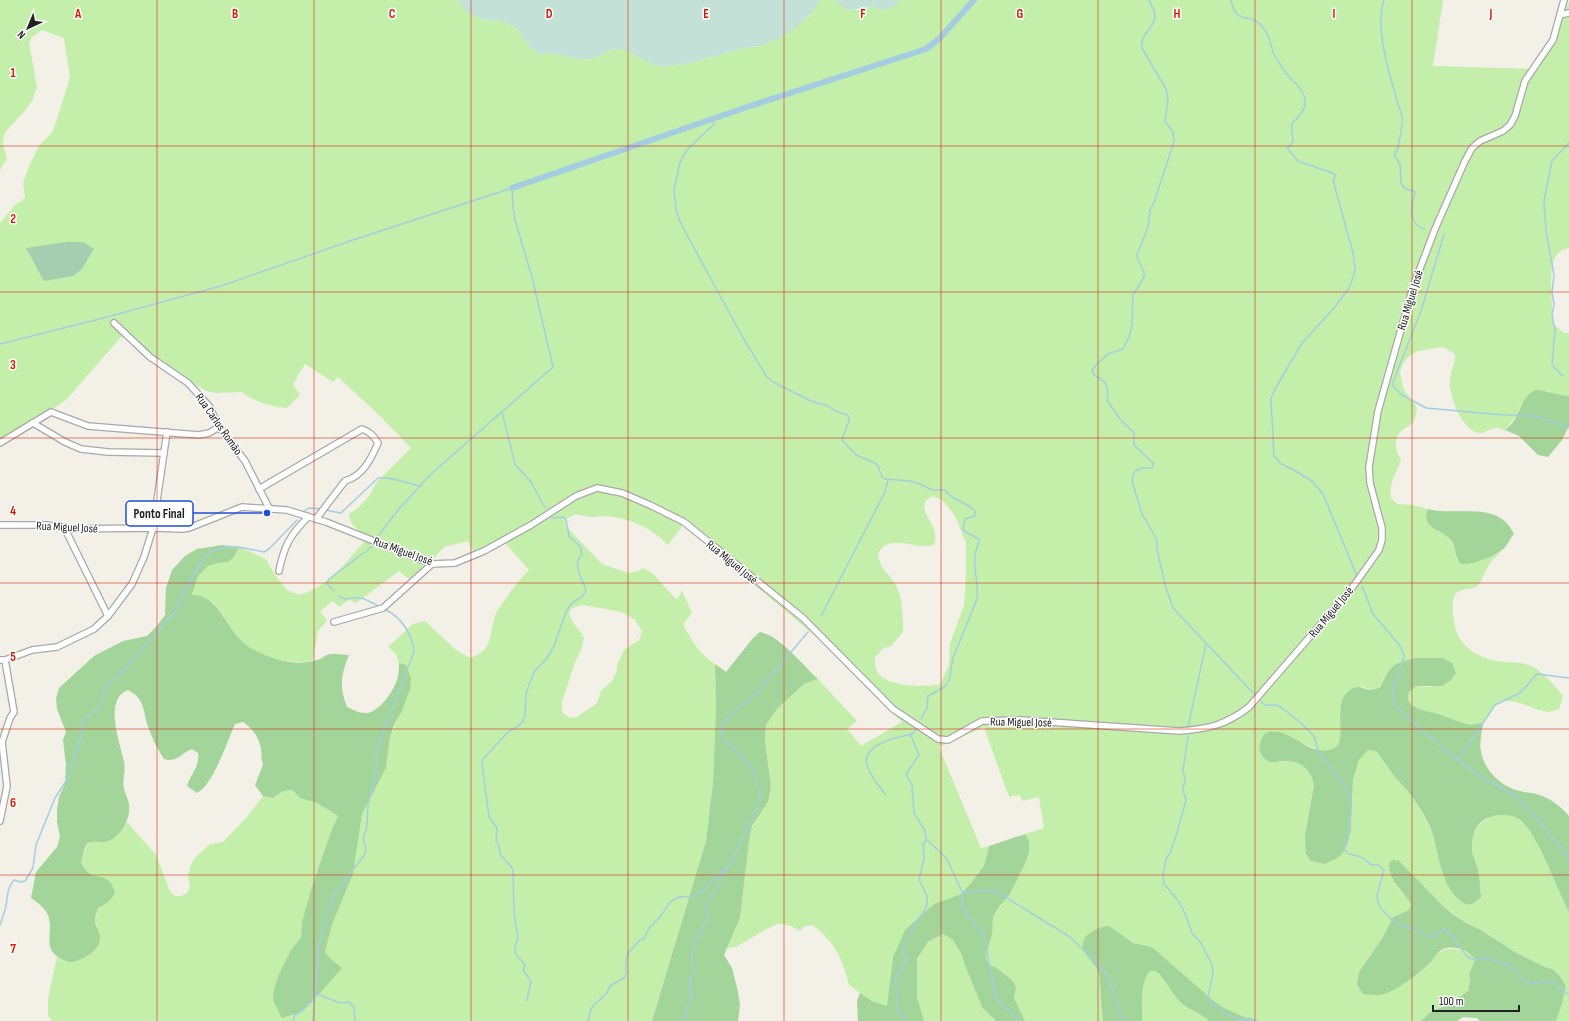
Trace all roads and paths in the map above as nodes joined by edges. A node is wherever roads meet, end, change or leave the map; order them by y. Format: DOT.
graph roads {
  1 [pos="1564,0"];
  2 [pos="1569,13"];
  3 [pos="1560,15"];
  4 [pos="114,323"];
  5 [pos="34,423"];
  6 [pos="219,426"];
  7 [pos="167,432"];
  8 [pos="0,443"];
  9 [pos="164,452"];
  10 [pos="259,489"];
  11 [pos="269,508"];
  12 [pos="308,517"];
  13 [pos="316,519"];
  14 [pos="0,525"];
  15 [pos="153,528"];
  16 [pos="65,529"];
  17 [pos="432,564"];
  18 [pos="279,571"];
  19 [pos="108,616"];
  20 [pos="334,622"];
  21 [pos="3,660"];
  22 [pos="0,821"];
  1 -- 3 [label="street, Rua Miguel José"];
  2 -- 3 [label="street"];
  3 -- 17 [label="street, Rua Miguel José"];
  4 -- 6 [label="street, Rua Carlos Romão"];
  5 -- 7 [label="street"];
  5 -- 8 [label="street"];
  5 -- 9 [label="street"];
  6 -- 7 [label="street"];
  6 -- 10 [label="street, Rua Carlos Romão"];
  7 -- 9 [label="street"];
  9 -- 15 [label="street"];
  10 -- 11 [label="street, Rua Carlos Romão"];
  10 -- 13 [label="street"];
  11 -- 12 [label="street, Rua Miguel José"];
  11 -- 15 [label="street, Rua Miguel José"];
  12 -- 13 [label="street, Rua Miguel José"];
  12 -- 18 [label="street"];
  13 -- 17 [label="street, Rua Miguel José"];
  14 -- 16 [label="street, Rua Miguel José"];
  15 -- 16 [label="street, Rua Miguel José"];
  15 -- 19 [label="street"];
  16 -- 19 [label="street"];
  17 -- 20 [label="street"];
  19 -- 21 [label="street"];
  21 -- 22 [label="street"];
}
